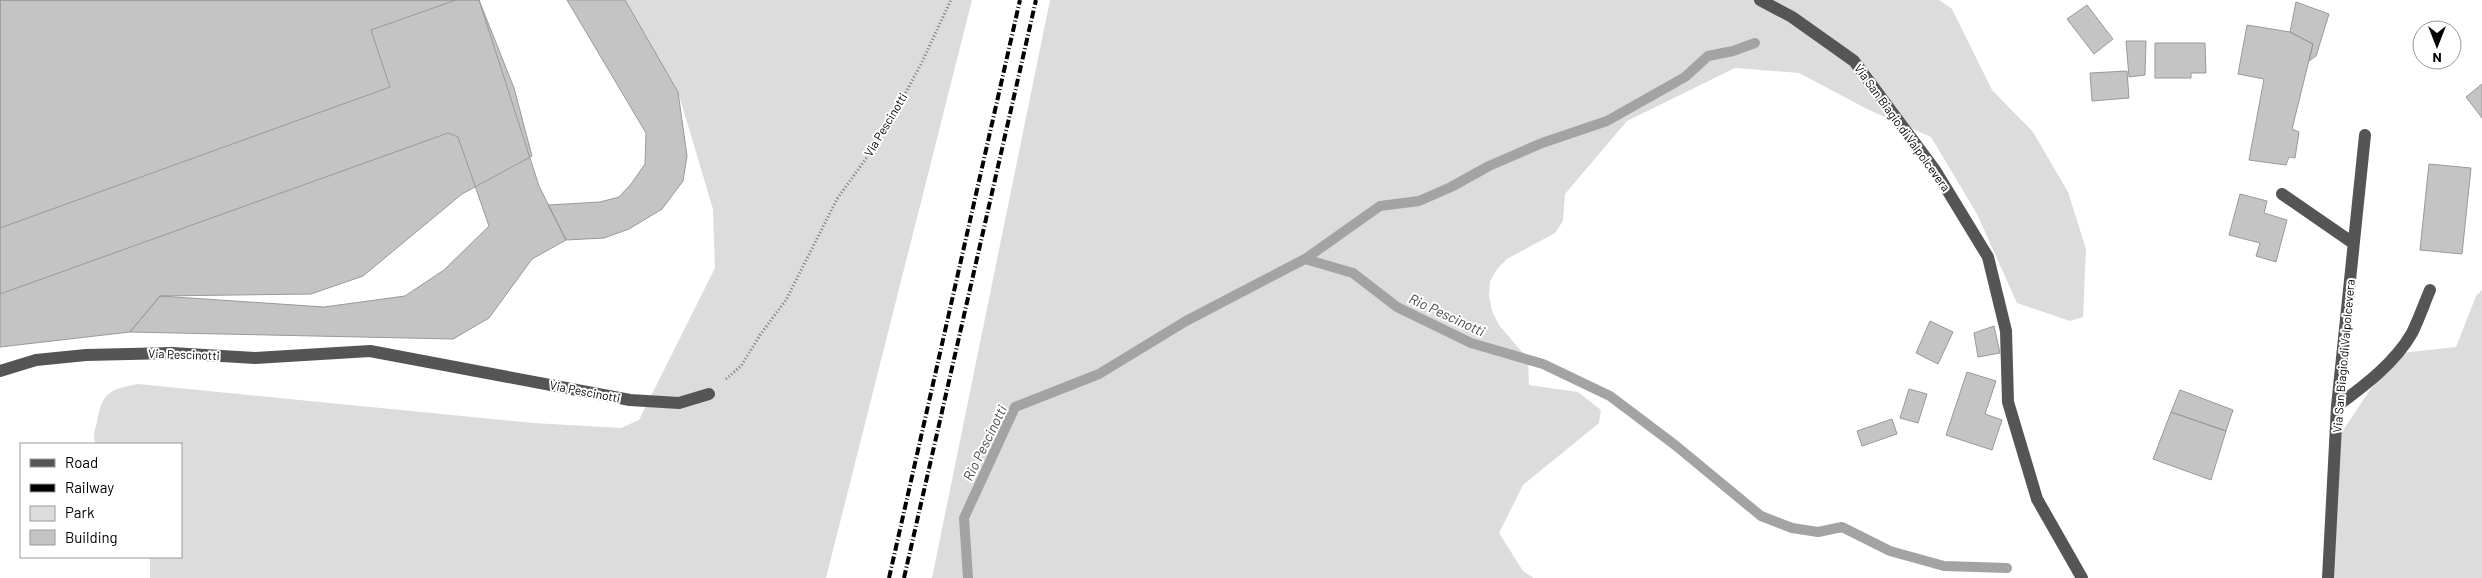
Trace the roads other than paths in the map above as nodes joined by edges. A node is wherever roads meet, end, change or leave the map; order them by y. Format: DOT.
graph roads {
  1 [pos="1760,0"];
  2 [pos="2365,135"];
  3 [pos="2282,194"];
  4 [pos="2353,243"];
  5 [pos="2430,290"];
  6 [pos="0,371"];
  7 [pos="709,394"];
  8 [pos="2337,406"];
  9 [pos="2082,578"];
  10 [pos="2328,578"];
  1 -- 9 [label="street, Via San Biagio di Valpolcevera"];
  2 -- 4 [label="street, Via San Biagio di Valpolcevera"];
  3 -- 4 [label="street"];
  4 -- 8 [label="street, Via San Biagio di Valpolcevera"];
  5 -- 8 [label="street"];
  6 -- 7 [label="street, Via Pescinotti"];
  8 -- 10 [label="street, Via San Biagio di Valpolcevera"];
}
